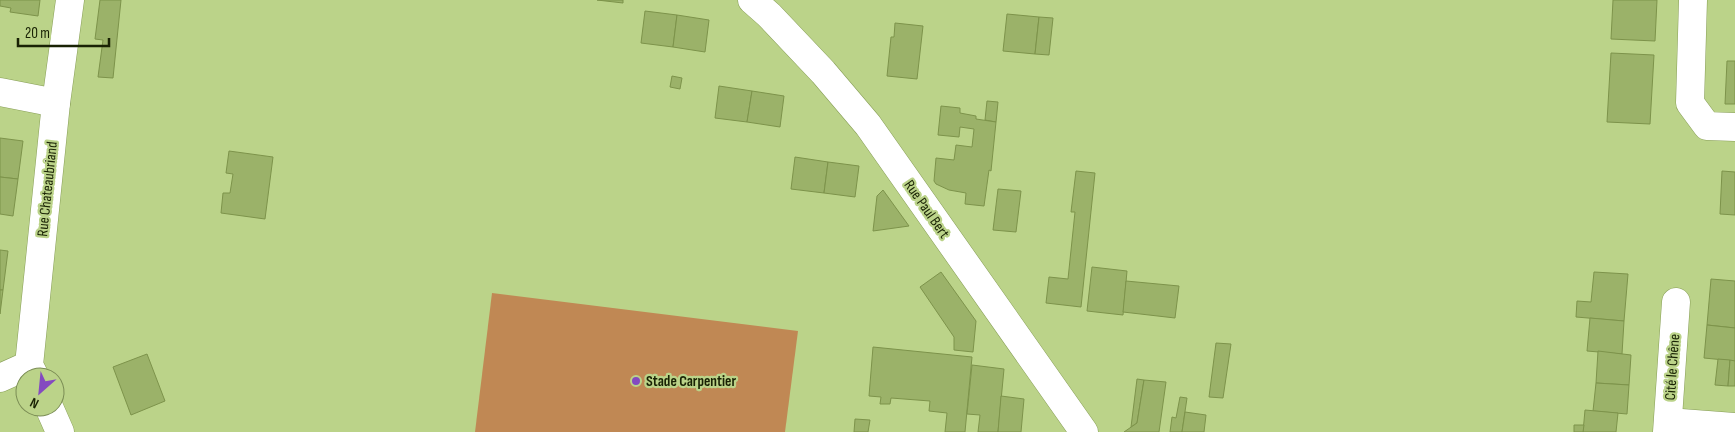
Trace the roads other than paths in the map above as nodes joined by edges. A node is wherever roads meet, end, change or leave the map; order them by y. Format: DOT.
graph roads {
  1 [pos="70,0"];
  2 [pos="752,0"];
  3 [pos="1693,0"];
  4 [pos="0,92"];
  5 [pos="56,103"];
  6 [pos="1735,127"];
  7 [pos="1676,302"];
  8 [pos="32,367"];
  9 [pos="15,375"];
  10 [pos="0,378"];
  11 [pos="53,417"];
  12 [pos="1668,427"];
  13 [pos="1735,427"];
  14 [pos="60,432"];
  15 [pos="1084,432"];
  1 -- 5 [label="street, Rue Chateaubriand"];
  2 -- 15 [label="street, Rue Paul Bert"];
  3 -- 6 [label="street"];
  4 -- 5 [label="street"];
  5 -- 8 [label="street, Rue Chateaubriand"];
  7 -- 12 [label="street, Cité le Chêne"];
  9 -- 10 [label="street"];
  11 -- 14 [label="street"];
  12 -- 13 [label="street"];
}
